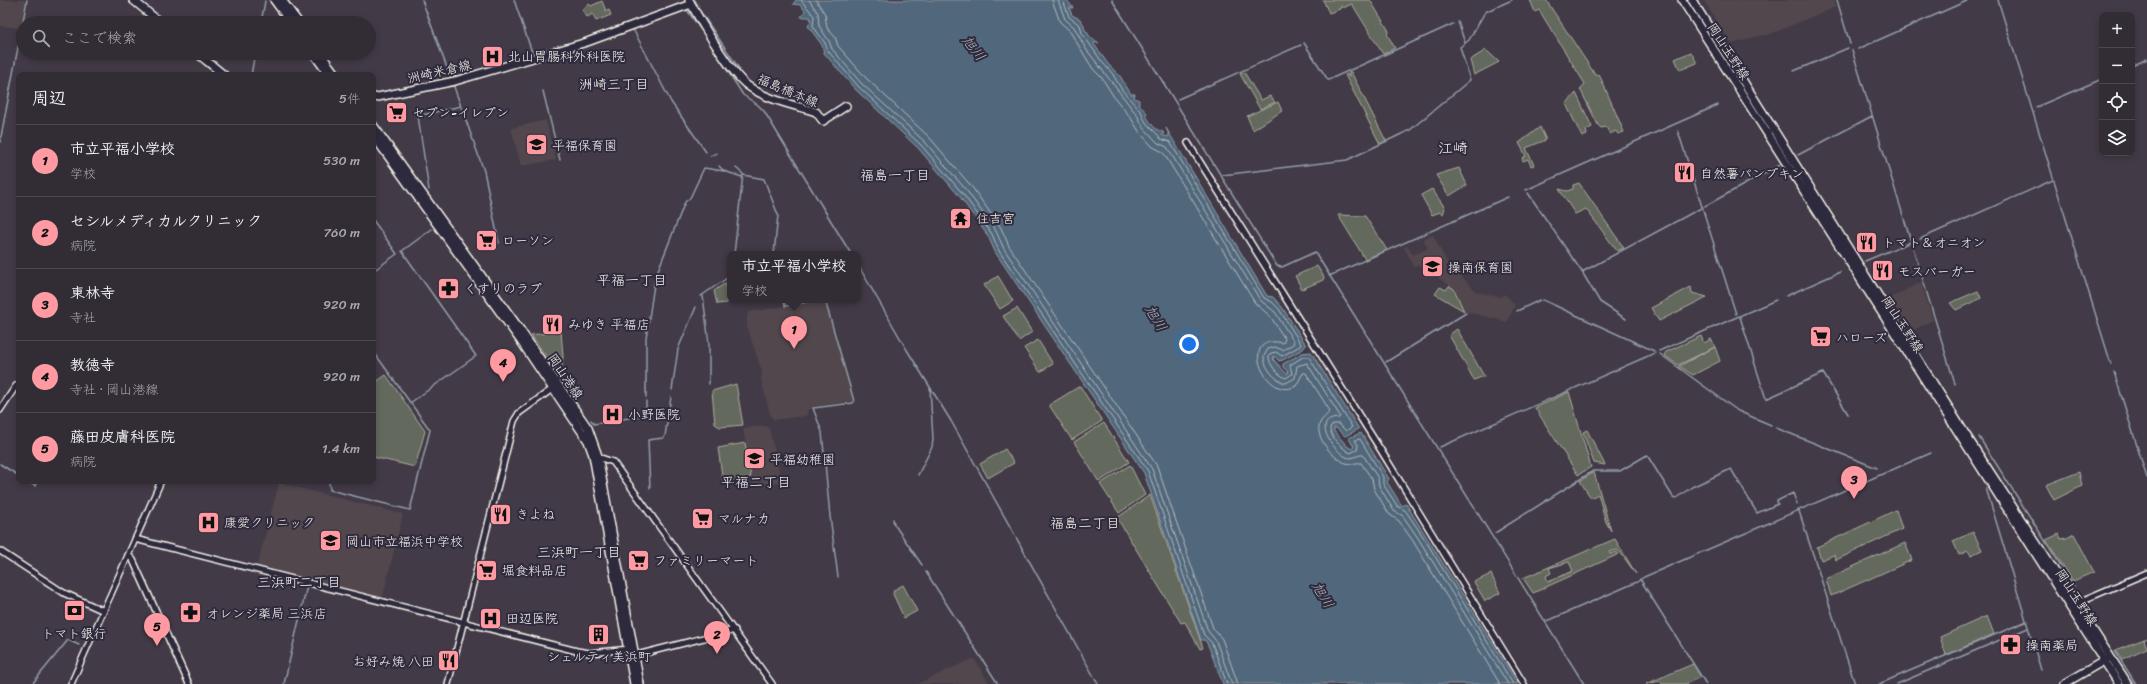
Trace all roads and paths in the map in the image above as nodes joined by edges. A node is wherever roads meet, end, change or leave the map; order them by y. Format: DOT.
graph roads {
  1 [pos="133,0"];
  2 [pos="274,0"];
  3 [pos="282,0"];
  4 [pos="1682,0"];
  5 [pos="1692,0"];
  6 [pos="690,2"];
  7 [pos="152,16"];
  8 [pos="286,16"];
  9 [pos="294,16"];
  10 [pos="206,60"];
  11 [pos="318,60"];
  12 [pos="325,60"];
  13 [pos="220,72"];
  14 [pos="327,72"];
  15 [pos="334,72"];
  16 [pos="376,97"];
  17 [pos="846,106"];
  18 [pos="376,129"];
  19 [pos="376,139"];
  20 [pos="1188,143"];
  21 [pos="16,386"];
  22 [pos="555,387"];
  23 [pos="0,410"];
  24 [pos="596,456"];
  25 [pos="160,484"];
  26 [pos="135,539"];
  27 [pos="0,552"];
  28 [pos="128,555"];
  29 [pos="2147,574"];
  30 [pos="2073,605"];
  31 [pos="104,611"];
  32 [pos="464,622"];
  33 [pos="734,630"];
  34 [pos="631,652"];
  35 [pos="2107,659"];
  36 [pos="71,684"];
  37 [pos="189,684"];
  38 [pos="448,684"];
  39 [pos="634,684"];
  40 [pos="640,684"];
  41 [pos="772,684"];
  42 [pos="1524,684"];
  43 [pos="2064,684"];
  44 [pos="2119,684"];
  45 [pos="2128,684"];
  1 -- 7 [label="main road"];
  2 -- 8 [label="main road"];
  3 -- 9 [label="main road"];
  4 -- 30 [label="main road, 岡山玉野線"];
  5 -- 30 [label="main road, 岡山玉野線"];
  6 -- 16 [label="main road, 洲崎米倉線"];
  6 -- 17 [label="main road, 福島橋本線"];
  10 -- 13 [label="main road"];
  11 -- 14 [label="main road"];
  12 -- 15 [label="main road"];
  18 -- 22 [label="main road, 岡山港線"];
  19 -- 22 [label="main road, 岡山港線"];
  20 -- 42 [label="street"];
  21 -- 23 [label="street"];
  22 -- 24 [label="main road, 岡山港線"];
  22 -- 32 [label="street"];
  24 -- 33 [label="street"];
  24 -- 34 [label="main road, 岡山港線"];
  25 -- 26 [label="street"];
  26 -- 28 [label="street"];
  26 -- 32 [label="street"];
  27 -- 31 [label="street"];
  28 -- 31 [label="street"];
  28 -- 37 [label="street"];
  29 -- 30 [label="street"];
  30 -- 35 [label="main road, 岡山玉野線"];
  31 -- 36 [label="street"];
  32 -- 34 [label="street"];
  32 -- 38 [label="street"];
  33 -- 34 [label="street"];
  33 -- 41 [label="street"];
  34 -- 39 [label="main road, 岡山港線"];
  34 -- 40 [label="main road, 岡山港線"];
  35 -- 43 [label="main road"];
  35 -- 44 [label="main road, 岡山玉野線"];
  35 -- 45 [label="main road, 岡山玉野線"];
}
